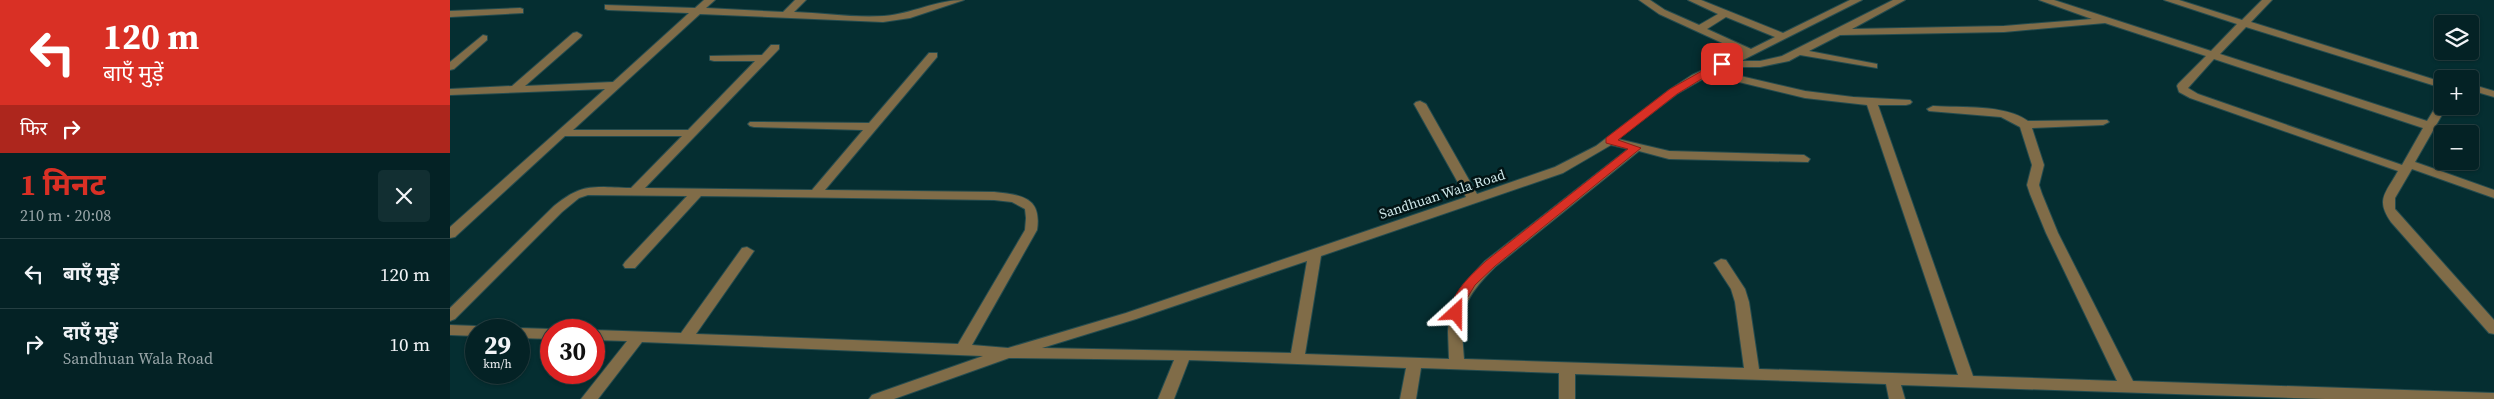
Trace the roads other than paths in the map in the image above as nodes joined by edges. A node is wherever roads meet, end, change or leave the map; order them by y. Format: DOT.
graph roads {
  1 [pos="710,0"];
  2 [pos="801,0"];
  3 [pos="959,0"];
  4 [pos="1644,0"];
  5 [pos="1693,0"];
  6 [pos="1857,0"];
  7 [pos="1900,0"];
  8 [pos="2044,0"];
  9 [pos="2168,0"];
  10 [pos="2267,0"];
  11 [pos="608,7"];
  12 [pos="520,11"];
  13 [pos="697,11"];
  14 [pos="450,14"];
  15 [pos="1726,14"];
  16 [pos="785,15"];
  17 [pos="2106,21"];
  18 [pos="2243,23"];
  19 [pos="1700,29"];
  20 [pos="1838,32"];
  21 [pos="577,35"];
  22 [pos="1783,37"];
  23 [pos="483,38"];
  24 [pos="775,47"];
  25 [pos="1750,52"];
  26 [pos="1800,52"];
  27 [pos="933,55"];
  28 [pos="2210,55"];
  29 [pos="714,58"];
  30 [pos="764,58"];
  31 [pos="1722,64"];
  32 [pos="1873,66"];
  33 [pos="450,67"];
  34 [pos="1708,71"];
  35 [pos="2434,83"];
  36 [pos="615,85"];
  37 [pos="515,89"];
  38 [pos="2479,90"];
  39 [pos="450,92"];
  40 [pos="2494,94"];
  41 [pos="1872,102"];
  42 [pos="1906,102"];
  43 [pos="1420,104"];
  44 [pos="1933,109"];
  45 [pos="2436,115"];
  46 [pos="2103,122"];
  47 [pos="754,124"];
  48 [pos="2025,125"];
  49 [pos="2430,126"];
  50 [pos="872,127"];
  51 [pos="691,133"];
  52 [pos="562,134"];
  53 [pos="1610,141"];
  54 [pos="1636,148"];
  55 [pos="1804,159"];
  56 [pos="2407,167"];
  57 [pos="634,192"];
  58 [pos="697,193"];
  59 [pos="815,194"];
  60 [pos="2494,194"];
  61 [pos="1474,200"];
  62 [pos="450,234"];
  63 [pos="747,251"];
  64 [pos="1315,254"];
  65 [pos="1721,263"];
  66 [pos="630,265"];
  67 [pos="450,316"];
  68 [pos="2494,328"];
  69 [pos="450,330"];
  70 [pos="465,331"];
  71 [pos="605,336"];
  72 [pos="638,337"];
  73 [pos="685,339"];
  74 [pos="962,349"];
  75 [pos="1008,353"];
  76 [pos="1184,356"];
  77 [pos="1296,359"];
  78 [pos="1414,363"];
  79 [pos="1457,364"];
  80 [pos="1567,368"];
  81 [pos="1752,374"];
  82 [pos="1892,379"];
  83 [pos="1968,382"];
  84 [pos="2128,387"];
  85 [pos="2148,393"];
  86 [pos="2449,398"];
  87 [pos="589,399"];
  88 [pos="878,399"];
  89 [pos="1166,399"];
  90 [pos="1408,399"];
  91 [pos="1567,399"];
  92 [pos="1897,399"];
  93 [pos="2494,399"];
  1 -- 13 [label="street"];
  2 -- 16 [label="street"];
  3 -- 16 [label="street"];
  4 -- 19 [label="street"];
  5 -- 15 [label="street"];
  6 -- 22 [label="street, Sandhuan Wala Road"];
  7 -- 20 [label="street"];
  8 -- 17 [label="street"];
  9 -- 18 [label="street"];
  10 -- 18 [label="street"];
  11 -- 13 [label="street"];
  12 -- 14 [label="street"];
  13 -- 16 [label="street"];
  13 -- 36 [label="street"];
  15 -- 19 [label="street"];
  15 -- 22 [label="street"];
  17 -- 20 [label="street"];
  17 -- 28 [label="street"];
  18 -- 28 [label="street"];
  18 -- 35 [label="street"];
  19 -- 25 [label="street"];
  20 -- 26 [label="street"];
  21 -- 37 [label="street"];
  22 -- 25 [label="street, Sandhuan Wala Road"];
  23 -- 33 [label="street"];
  24 -- 30 [label="street"];
  25 -- 31 [label="street, Sandhuan Wala Road"];
  26 -- 31 [label="street"];
  26 -- 32 [label="street"];
  27 -- 50 [label="street"];
  28 -- 49 [label="street"];
  28 -- 56 [label="street"];
  29 -- 30 [label="street"];
  30 -- 51 [label="street"];
  31 -- 34 [label="street, Sandhuan Wala Road"];
  34 -- 41 [label="street"];
  34 -- 53 [label="street, Sandhuan Wala Road"];
  36 -- 37 [label="street"];
  36 -- 52 [label="street"];
  37 -- 39 [label="street"];
  38 -- 40 [label="street"];
  41 -- 42 [label="street"];
  41 -- 83 [label="street"];
  43 -- 61 [label="street"];
  44 -- 48 [label="street"];
  45 -- 49 [label="street"];
  46 -- 48 [label="street"];
  47 -- 50 [label="street"];
  48 -- 84 [label="street"];
  49 -- 56 [label="street"];
  50 -- 59 [label="street"];
  51 -- 52 [label="street"];
  51 -- 57 [label="street"];
  52 -- 62 [label="street"];
  53 -- 54 [label="street"];
  53 -- 61 [label="street, Sandhuan Wala Road"];
  54 -- 55 [label="street"];
  54 -- 79 [label="street"];
  56 -- 60 [label="street"];
  56 -- 68 [label="street"];
  57 -- 58 [label="street"];
  57 -- 67 [label="street"];
  58 -- 59 [label="street"];
  58 -- 66 [label="street"];
  59 -- 74 [label="street"];
  61 -- 64 [label="street, Sandhuan Wala Road"];
  63 -- 73 [label="street"];
  64 -- 75 [label="street, Sandhuan Wala Road"];
  64 -- 77 [label="street"];
  65 -- 81 [label="street"];
  69 -- 70 [label="street"];
  71 -- 72 [label="street"];
  72 -- 73 [label="street"];
  72 -- 87 [label="street"];
  73 -- 74 [label="street"];
  74 -- 75 [label="street"];
  75 -- 76 [label="street"];
  75 -- 88 [label="street, Sandhuan Wala Road"];
  76 -- 77 [label="street"];
  76 -- 89 [label="street"];
  77 -- 78 [label="street"];
  78 -- 79 [label="street"];
  78 -- 90 [label="street"];
  79 -- 80 [label="street"];
  80 -- 81 [label="street"];
  80 -- 91 [label="street"];
  81 -- 82 [label="street"];
  82 -- 83 [label="street"];
  82 -- 92 [label="street"];
  83 -- 84 [label="street"];
  84 -- 85 [label="street"];
  85 -- 86 [label="street"];
  86 -- 93 [label="street"];
}
